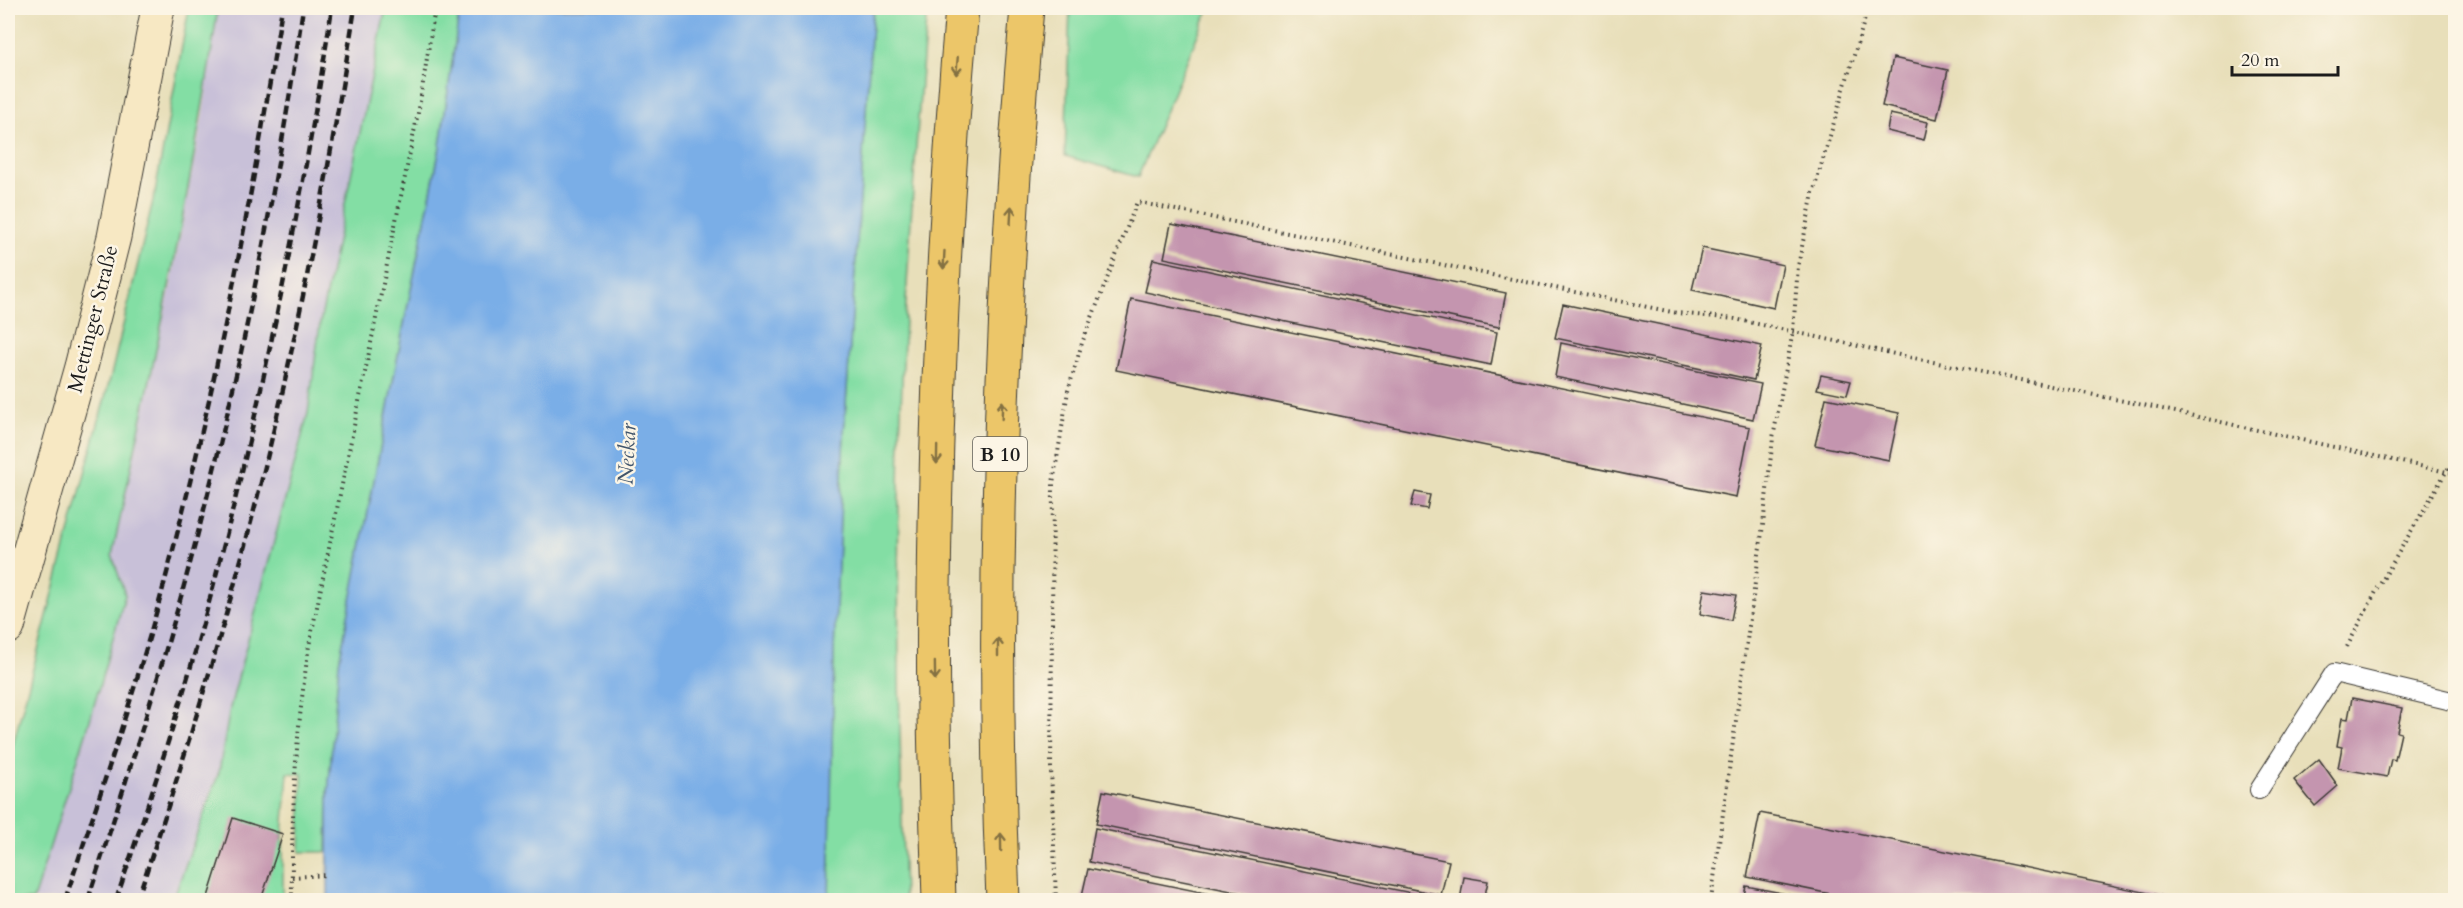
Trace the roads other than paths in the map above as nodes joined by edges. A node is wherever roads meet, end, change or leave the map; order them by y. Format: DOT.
graph roads {
  1 [pos="158,8"];
  2 [pos="962,8"];
  3 [pos="1027,8"];
  4 [pos="8,627"];
  5 [pos="2456,702"];
  6 [pos="2259,790"];
  7 [pos="939,900"];
  8 [pos="1003,900"];
  1 -- 4 [label="main road, Mettinger Straße"];
  2 -- 7 [label="highway, one-way"];
  8 -- 3 [label="highway, B 10, one-way"];
  5 -- 6 [label="lane"];
}
